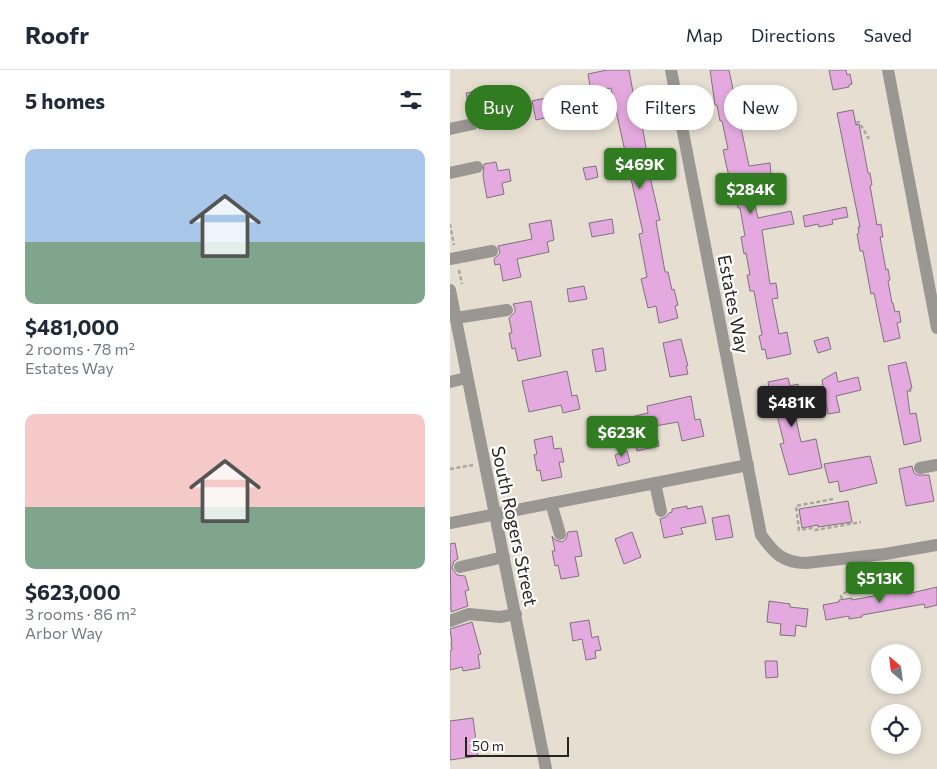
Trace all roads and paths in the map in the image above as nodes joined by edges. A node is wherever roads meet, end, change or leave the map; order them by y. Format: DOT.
graph roads {
  1 [pos="671,70"];
  2 [pos="888,70"];
  3 [pos="856,123"];
  4 [pos="465,125"];
  5 [pos="450,128"];
  6 [pos="869,139"];
  7 [pos="478,167"];
  8 [pos="450,173"];
  9 [pos="492,251"];
  10 [pos="450,259"];
  11 [pos="450,290"];
  12 [pos="507,310"];
  13 [pos="454,320"];
  14 [pos="937,328"];
  15 [pos="466,378"];
  16 [pos="450,382"];
  17 [pos="483,462"];
  18 [pos="748,465"];
  19 [pos="937,465"];
  20 [pos="920,468"];
  21 [pos="450,469"];
  22 [pos="655,483"];
  23 [pos="833,499"];
  24 [pos="551,504"];
  25 [pos="661,511"];
  26 [pos="494,515"];
  27 [pos="861,522"];
  28 [pos="450,523"];
  29 [pos="560,534"];
  30 [pos="937,544"];
  31 [pos="504,557"];
  32 [pos="460,566"];
  33 [pos="853,590"];
  34 [pos="842,599"];
  35 [pos="516,614"];
  36 [pos="450,621"];
  37 [pos="546,769"];
  1 -- 18 [label="street, Estates Way"];
  2 -- 14 [label="street"];
  3 -- 6 [label="path"];
  4 -- 5 [label="street"];
  7 -- 8 [label="street"];
  9 -- 10 [label="street"];
  11 -- 13 [label="street, South Rogers Street"];
  12 -- 13 [label="street"];
  13 -- 15 [label="street, South Rogers Street"];
  15 -- 16 [label="street"];
  15 -- 17 [label="street, South Rogers Street"];
  17 -- 21 [label="path"];
  17 -- 26 [label="street, South Rogers Street"];
  18 -- 22 [label="street"];
  18 -- 30 [label="street, Estates Way"];
  19 -- 20 [label="street"];
  22 -- 24 [label="street"];
  22 -- 25 [label="street"];
  23 -- 27 [label="path"];
  24 -- 26 [label="street"];
  24 -- 29 [label="street"];
  26 -- 28 [label="street"];
  26 -- 31 [label="street, South Rogers Street"];
  31 -- 32 [label="street"];
  31 -- 35 [label="street, South Rogers Street"];
  33 -- 34 [label="path"];
  35 -- 36 [label="street"];
  35 -- 37 [label="street, South Rogers Street"];
}
